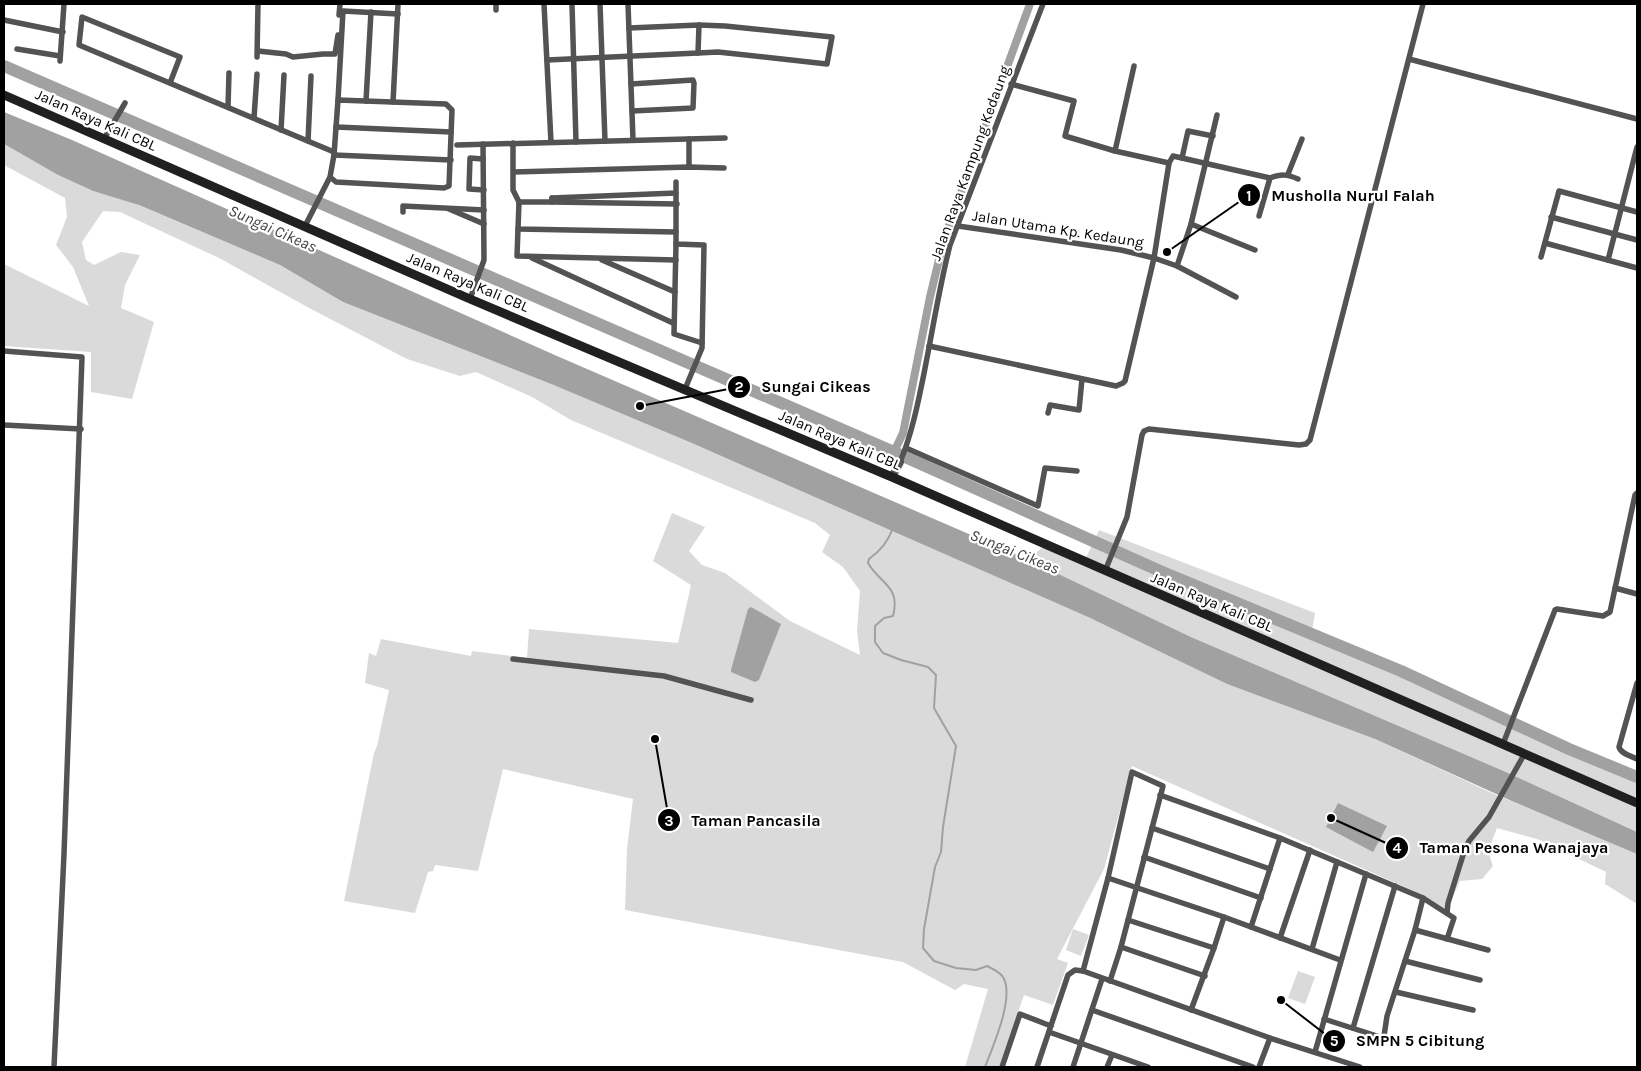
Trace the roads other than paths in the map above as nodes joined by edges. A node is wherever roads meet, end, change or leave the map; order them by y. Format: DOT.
graph roads {
  1 [pos="64,4"];
  2 [pos="258,4"];
  3 [pos="340,4"];
  4 [pos="398,4"];
  5 [pos="544,4"];
  6 [pos="572,4"];
  7 [pos="600,4"];
  8 [pos="628,4"];
  9 [pos="1043,4"];
  10 [pos="1423,4"];
  11 [pos="371,12"];
  12 [pos="398,14"];
  13 [pos="4,20"];
  14 [pos="699,25"];
  15 [pos="629,28"];
  16 [pos="63,32"];
  17 [pos="17,49"];
  18 [pos="698,52"];
  19 [pos="630,56"];
  20 [pos="575,58"];
  21 [pos="602,58"];
  22 [pos="1408,59"];
  23 [pos="547,60"];
  24 [pos="1134,66"];
  25 [pos="229,73"];
  26 [pos="257,74"];
  27 [pos="284,75"];
  28 [pos="311,76"];
  29 [pos="170,83"];
  30 [pos="632,84"];
  31 [pos="1011,84"];
  32 [pos="4,95"];
  33 [pos="338,100"];
  34 [pos="366,101"];
  35 [pos="393,102"];
  36 [pos="125,103"];
  37 [pos="228,107"];
  38 [pos="632,111"];
  39 [pos="1217,116"];
  40 [pos="254,118"];
  41 [pos="1637,119"];
  42 [pos="336,127"];
  43 [pos="281,130"];
  44 [pos="451,132"];
  45 [pos="1213,136"];
  46 [pos="104,138"];
  47 [pos="688,138"];
  48 [pos="725,138"];
  49 [pos="1302,139"];
  50 [pos="633,140"];
  51 [pos="308,141"];
  52 [pos="606,141"];
  53 [pos="551,142"];
  54 [pos="576,142"];
  55 [pos="513,143"];
  56 [pos="483,144"];
  57 [pos="457,145"];
  58 [pos="1637,147"];
  59 [pos="1115,151"];
  60 [pos="334,153"];
  61 [pos="1182,158"];
  62 [pos="483,159"];
  63 [pos="450,160"];
  64 [pos="1169,163"];
  65 [pos="1207,163"];
  66 [pos="688,167"];
  67 [pos="724,168"];
  68 [pos="514,172"];
  69 [pos="1288,174"];
  70 [pos="330,176"];
  71 [pos="1270,178"];
  72 [pos="1298,179"];
  73 [pos="676,182"];
  74 [pos="484,190"];
  75 [pos="676,193"];
  76 [pos="519,202"];
  77 [pos="552,202"];
  78 [pos="677,204"];
  79 [pos="445,207"];
  80 [pos="1621,208"];
  81 [pos="484,210"];
  82 [pos="403,212"];
  83 [pos="1637,212"];
  84 [pos="1259,216"];
  85 [pos="1552,217"];
  86 [pos="484,224"];
  87 [pos="1191,224"];
  88 [pos="305,226"];
  89 [pos="958,226"];
  90 [pos="518,229"];
  91 [pos="676,232"];
  92 [pos="1614,234"];
  93 [pos="1637,240"];
  94 [pos="1545,243"];
  95 [pos="676,244"];
  96 [pos="1255,250"];
  97 [pos="530,257"];
  98 [pos="1541,257"];
  99 [pos="598,258"];
  100 [pos="1154,258"];
  101 [pos="676,260"];
  102 [pos="1608,260"];
  103 [pos="1177,266"];
  104 [pos="1637,268"];
  105 [pos="675,292"];
  106 [pos="1236,297"];
  107 [pos="470,299"];
  108 [pos="674,323"];
  109 [pos="702,343"];
  110 [pos="929,346"];
  111 [pos="4,351"];
  112 [pos="1082,379"];
  113 [pos="686,389"];
  114 [pos="1048,413"];
  115 [pos="4,425"];
  116 [pos="80,429"];
  117 [pos="906,449"];
  118 [pos="900,462"];
  119 [pos="1077,471"];
  120 [pos="892,477"];
  121 [pos="1637,493"];
  122 [pos="1105,571"];
  123 [pos="1615,588"];
  124 [pos="1637,594"];
  125 [pos="512,659"];
  126 [pos="1637,683"];
  127 [pos="751,700"];
  128 [pos="1503,744"];
  129 [pos="1525,753"];
  130 [pos="1637,759"];
  131 [pos="1160,796"];
  132 [pos="1637,803"];
  133 [pos="1152,828"];
  134 [pos="1280,838"];
  135 [pos="1310,850"];
  136 [pos="1144,857"];
  137 [pos="1337,862"];
  138 [pos="1270,869"];
  139 [pos="1366,874"];
  140 [pos="1108,878"];
  141 [pos="1395,886"];
  142 [pos="1136,888"];
  143 [pos="1261,898"];
  144 [pos="1423,898"];
  145 [pos="1446,913"];
  146 [pos="1224,918"];
  147 [pos="1128,920"];
  148 [pos="1251,927"];
  149 [pos="1415,930"];
  150 [pos="1280,938"];
  151 [pos="1447,939"];
  152 [pos="1121,947"];
  153 [pos="1214,948"];
  154 [pos="1312,949"];
  155 [pos="1488,950"];
  156 [pos="1340,960"];
  157 [pos="1405,961"];
  158 [pos="1083,971"];
  159 [pos="1205,976"];
  160 [pos="1102,978"];
  161 [pos="1480,980"];
  162 [pos="1110,981"];
  163 [pos="1396,992"];
  164 [pos="1092,1010"];
  165 [pos="1191,1010"];
  166 [pos="1473,1010"];
  167 [pos="1324,1020"];
  168 [pos="1353,1028"];
  169 [pos="1050,1029"];
  170 [pos="1270,1038"];
  171 [pos="1081,1044"];
  172 [pos="1314,1052"];
  173 [pos="1112,1055"];
  174 [pos="1351,1066"];
  175 [pos="54,1067"];
  176 [pos="1002,1067"];
  177 [pos="1037,1067"];
  178 [pos="1073,1067"];
  179 [pos="1107,1067"];
  180 [pos="1145,1067"];
  181 [pos="1253,1067"];
  182 [pos="1258,1067"];
  183 [pos="1360,1067"];
  1 -- 16 [label="street"];
  2 -- 3 [label="street"];
  4 -- 12 [label="street"];
  5 -- 23 [label="street"];
  6 -- 20 [label="street"];
  7 -- 21 [label="street"];
  8 -- 15 [label="street"];
  9 -- 31 [label="street, Jalan Raya Kampung Kedaung"];
  10 -- 22 [label="street"];
  11 -- 12 [label="street"];
  11 -- 33 [label="street"];
  11 -- 34 [label="street"];
  12 -- 35 [label="street"];
  13 -- 16 [label="street"];
  14 -- 15 [label="street"];
  14 -- 18 [label="street"];
  14 -- 18 [label="street"];
  15 -- 19 [label="street"];
  16 -- 17 [label="street"];
  18 -- 19 [label="street"];
  19 -- 21 [label="street"];
  19 -- 30 [label="street"];
  20 -- 21 [label="street"];
  20 -- 23 [label="street"];
  20 -- 54 [label="street"];
  21 -- 52 [label="street"];
  22 -- 41 [label="street"];
  22 -- 122 [label="street"];
  23 -- 53 [label="street"];
  24 -- 59 [label="street"];
  25 -- 37 [label="street"];
  26 -- 40 [label="street"];
  27 -- 43 [label="street"];
  28 -- 51 [label="street"];
  29 -- 29 [label="street"];
  29 -- 37 [label="street"];
  30 -- 38 [label="street"];
  30 -- 38 [label="street"];
  31 -- 59 [label="street"];
  31 -- 89 [label="street, Jalan Raya Kampung Kedaung"];
  32 -- 46 [label="main road, Jalan Raya Kali CBL"];
  33 -- 34 [label="street"];
  33 -- 42 [label="street"];
  34 -- 35 [label="street"];
  35 -- 44 [label="street"];
  36 -- 46 [label="street"];
  37 -- 40 [label="street"];
  38 -- 50 [label="street"];
  39 -- 45 [label="street"];
  40 -- 43 [label="street"];
  42 -- 44 [label="street"];
  42 -- 60 [label="street"];
  43 -- 51 [label="street"];
  44 -- 63 [label="street"];
  45 -- 61 [label="street"];
  45 -- 65 [label="street"];
  46 -- 88 [label="main road, Jalan Raya Kali CBL"];
  47 -- 48 [label="street"];
  47 -- 50 [label="street"];
  47 -- 66 [label="street"];
  49 -- 69 [label="street"];
  50 -- 52 [label="street"];
  51 -- 60 [label="street"];
  52 -- 54 [label="street"];
  53 -- 54 [label="street"];
  53 -- 55 [label="street"];
  55 -- 56 [label="street"];
  55 -- 68 [label="street"];
  56 -- 57 [label="street"];
  56 -- 62 [label="street"];
  58 -- 80 [label="street"];
  59 -- 64 [label="street"];
  60 -- 63 [label="street"];
  60 -- 70 [label="street"];
  61 -- 64 [label="street"];
  61 -- 65 [label="street"];
  62 -- 74 [label="street"];
  62 -- 74 [label="street"];
  63 -- 70 [label="street"];
  64 -- 100 [label="street"];
  65 -- 71 [label="street"];
  65 -- 87 [label="street"];
  66 -- 67 [label="street"];
  66 -- 68 [label="street"];
  68 -- 76 [label="street"];
  69 -- 71 [label="street"];
  69 -- 72 [label="street"];
  70 -- 88 [label="street"];
  71 -- 84 [label="street"];
  73 -- 75 [label="street"];
  74 -- 81 [label="street"];
  75 -- 77 [label="street"];
  75 -- 78 [label="street"];
  76 -- 77 [label="street"];
  76 -- 90 [label="street"];
  77 -- 78 [label="street"];
  78 -- 91 [label="street"];
  79 -- 81 [label="street"];
  79 -- 82 [label="street"];
  79 -- 86 [label="street"];
  80 -- 83 [label="street"];
  80 -- 85 [label="street"];
  80 -- 92 [label="street"];
  81 -- 86 [label="street"];
  85 -- 92 [label="street"];
  85 -- 94 [label="street"];
  86 -- 107 [label="street"];
  87 -- 96 [label="street"];
  87 -- 103 [label="street"];
  88 -- 107 [label="main road, Jalan Raya Kali CBL"];
  89 -- 100 [label="street, Jalan Utama Kp. Kedaung"];
  89 -- 110 [label="street, Jalan Raya Kampung Kedaung"];
  90 -- 91 [label="street"];
  90 -- 97 [label="street"];
  91 -- 95 [label="street"];
  92 -- 93 [label="street"];
  92 -- 102 [label="street"];
  94 -- 98 [label="street"];
  94 -- 102 [label="street"];
  95 -- 101 [label="street"];
  95 -- 109 [label="street"];
  97 -- 99 [label="street"];
  97 -- 108 [label="street"];
  99 -- 101 [label="street"];
  99 -- 105 [label="street"];
  100 -- 103 [label="street, Jalan Utama Kp. Kedaung"];
  100 -- 112 [label="street"];
  101 -- 105 [label="street"];
  102 -- 104 [label="street"];
  103 -- 106 [label="street, Jalan Utama Kp. Kedaung"];
  105 -- 108 [label="street"];
  107 -- 113 [label="main road, Jalan Raya Kali CBL"];
  108 -- 109 [label="street"];
  109 -- 113 [label="street"];
  110 -- 112 [label="street"];
  110 -- 117 [label="street, Jalan Raya Kampung Kedaung"];
  111 -- 116 [label="street"];
  112 -- 114 [label="street"];
  113 -- 120 [label="main road, Jalan Raya Kali CBL"];
  115 -- 116 [label="street"];
  116 -- 175 [label="street"];
  117 -- 118 [label="street, Jalan Raya Kampung Kedaung"];
  117 -- 119 [label="street"];
  118 -- 120 [label="street"];
  120 -- 122 [label="main road, Jalan Raya Kali CBL"];
  121 -- 123 [label="street"];
  122 -- 128 [label="main road, Jalan Raya Kali CBL"];
  123 -- 124 [label="street"];
  123 -- 128 [label="street"];
  125 -- 127 [label="street"];
  126 -- 130 [label="street"];
  128 -- 129 [label="main road, Jalan Raya Kali CBL"];
  129 -- 132 [label="main road, Jalan Raya Kali CBL"];
  129 -- 145 [label="street"];
  131 -- 133 [label="street"];
  131 -- 134 [label="street"];
  131 -- 140 [label="street"];
  133 -- 136 [label="street"];
  133 -- 138 [label="street"];
  134 -- 135 [label="street"];
  134 -- 138 [label="street"];
  135 -- 137 [label="street"];
  135 -- 150 [label="street"];
  136 -- 142 [label="street"];
  136 -- 143 [label="street"];
  137 -- 139 [label="street"];
  137 -- 154 [label="street"];
  138 -- 143 [label="street"];
  139 -- 141 [label="street"];
  139 -- 156 [label="street"];
  140 -- 142 [label="street"];
  140 -- 158 [label="street"];
  141 -- 144 [label="street"];
  141 -- 168 [label="street"];
  142 -- 146 [label="street"];
  142 -- 147 [label="street"];
  143 -- 148 [label="street"];
  144 -- 145 [label="street"];
  144 -- 149 [label="street"];
  145 -- 151 [label="street"];
  146 -- 148 [label="street"];
  146 -- 153 [label="street"];
  147 -- 152 [label="street"];
  147 -- 153 [label="street"];
  148 -- 150 [label="street"];
  149 -- 151 [label="street"];
  149 -- 157 [label="street"];
  150 -- 154 [label="street"];
  151 -- 155 [label="street"];
  152 -- 159 [label="street"];
  152 -- 162 [label="street"];
  153 -- 159 [label="street"];
  154 -- 156 [label="street"];
  156 -- 167 [label="street"];
  157 -- 161 [label="street"];
  157 -- 163 [label="street"];
  158 -- 160 [label="street"];
  158 -- 169 [label="street"];
  159 -- 165 [label="street"];
  160 -- 162 [label="street"];
  160 -- 164 [label="street"];
  162 -- 165 [label="street"];
  163 -- 166 [label="street"];
  163 -- 168 [label="street"];
  164 -- 171 [label="street"];
  164 -- 181 [label="street"];
  165 -- 170 [label="street"];
  167 -- 168 [label="street"];
  167 -- 172 [label="street"];
  169 -- 171 [label="street"];
  169 -- 176 [label="street"];
  169 -- 177 [label="street"];
  170 -- 172 [label="street"];
  170 -- 182 [label="street"];
  171 -- 173 [label="street"];
  171 -- 178 [label="street"];
  172 -- 174 [label="street"];
  173 -- 179 [label="street"];
  173 -- 180 [label="street"];
  174 -- 183 [label="street"];
}
